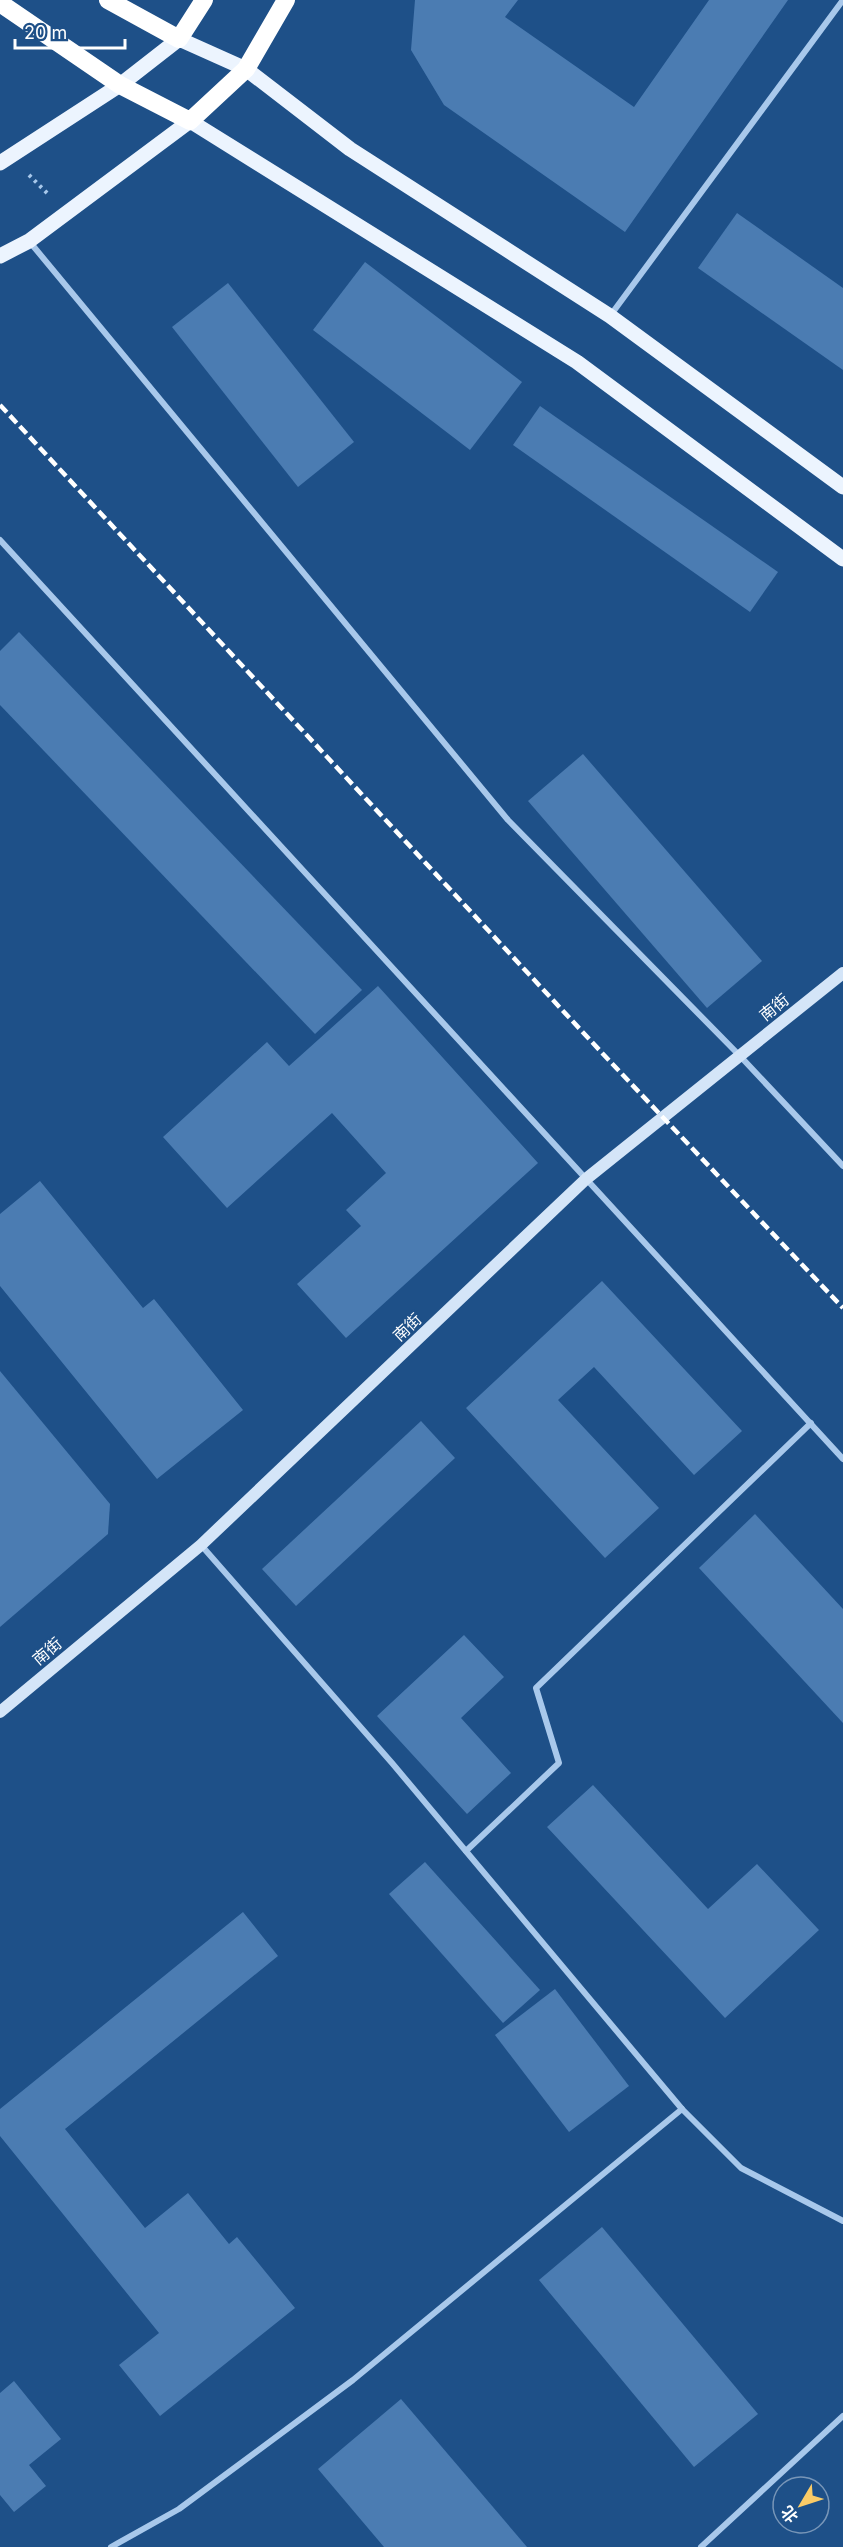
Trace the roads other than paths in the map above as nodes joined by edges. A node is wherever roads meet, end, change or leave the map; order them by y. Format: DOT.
graph roads {
  1 [pos="108,0"];
  2 [pos="204,0"];
  3 [pos="286,0"];
  4 [pos="843,0"];
  5 [pos="0,3"];
  6 [pos="179,39"];
  7 [pos="246,69"];
  8 [pos="120,85"];
  9 [pos="190,121"];
  10 [pos="5,159"];
  11 [pos="29,241"];
  12 [pos="0,256"];
  13 [pos="610,316"];
  14 [pos="843,488"];
  15 [pos="0,540"];
  16 [pos="843,559"];
  17 [pos="843,973"];
  18 [pos="740,1056"];
  19 [pos="843,1166"];
  20 [pos="586,1179"];
  21 [pos="810,1423"];
  22 [pos="843,1459"];
  23 [pos="201,1545"];
  24 [pos="0,1712"];
  25 [pos="466,1851"];
  26 [pos="682,2109"];
  27 [pos="843,2221"];
  28 [pos="843,2416"];
  29 [pos="111,2547"];
  30 [pos="701,2547"];
  1 -- 6 [label="highway"];
  2 -- 6 [label="highway"];
  3 -- 7 [label="highway"];
  4 -- 13 [label="street"];
  5 -- 8 [label="highway"];
  6 -- 7 [label="main road"];
  6 -- 8 [label="main road"];
  7 -- 9 [label="highway"];
  7 -- 13 [label="main road"];
  8 -- 9 [label="highway"];
  8 -- 10 [label="main road"];
  9 -- 11 [label="main road"];
  9 -- 16 [label="main road"];
  11 -- 12 [label="main road"];
  11 -- 18 [label="street"];
  13 -- 14 [label="main road"];
  15 -- 20 [label="street"];
  17 -- 18 [label="street, 南街"];
  18 -- 19 [label="street"];
  18 -- 20 [label="street, 南街"];
  20 -- 21 [label="street"];
  20 -- 23 [label="street, 南街"];
  21 -- 22 [label="street"];
  21 -- 25 [label="street"];
  23 -- 24 [label="street, 南街"];
  23 -- 25 [label="street"];
  25 -- 26 [label="street"];
  26 -- 27 [label="street"];
  26 -- 29 [label="street"];
  28 -- 30 [label="street"];
}
